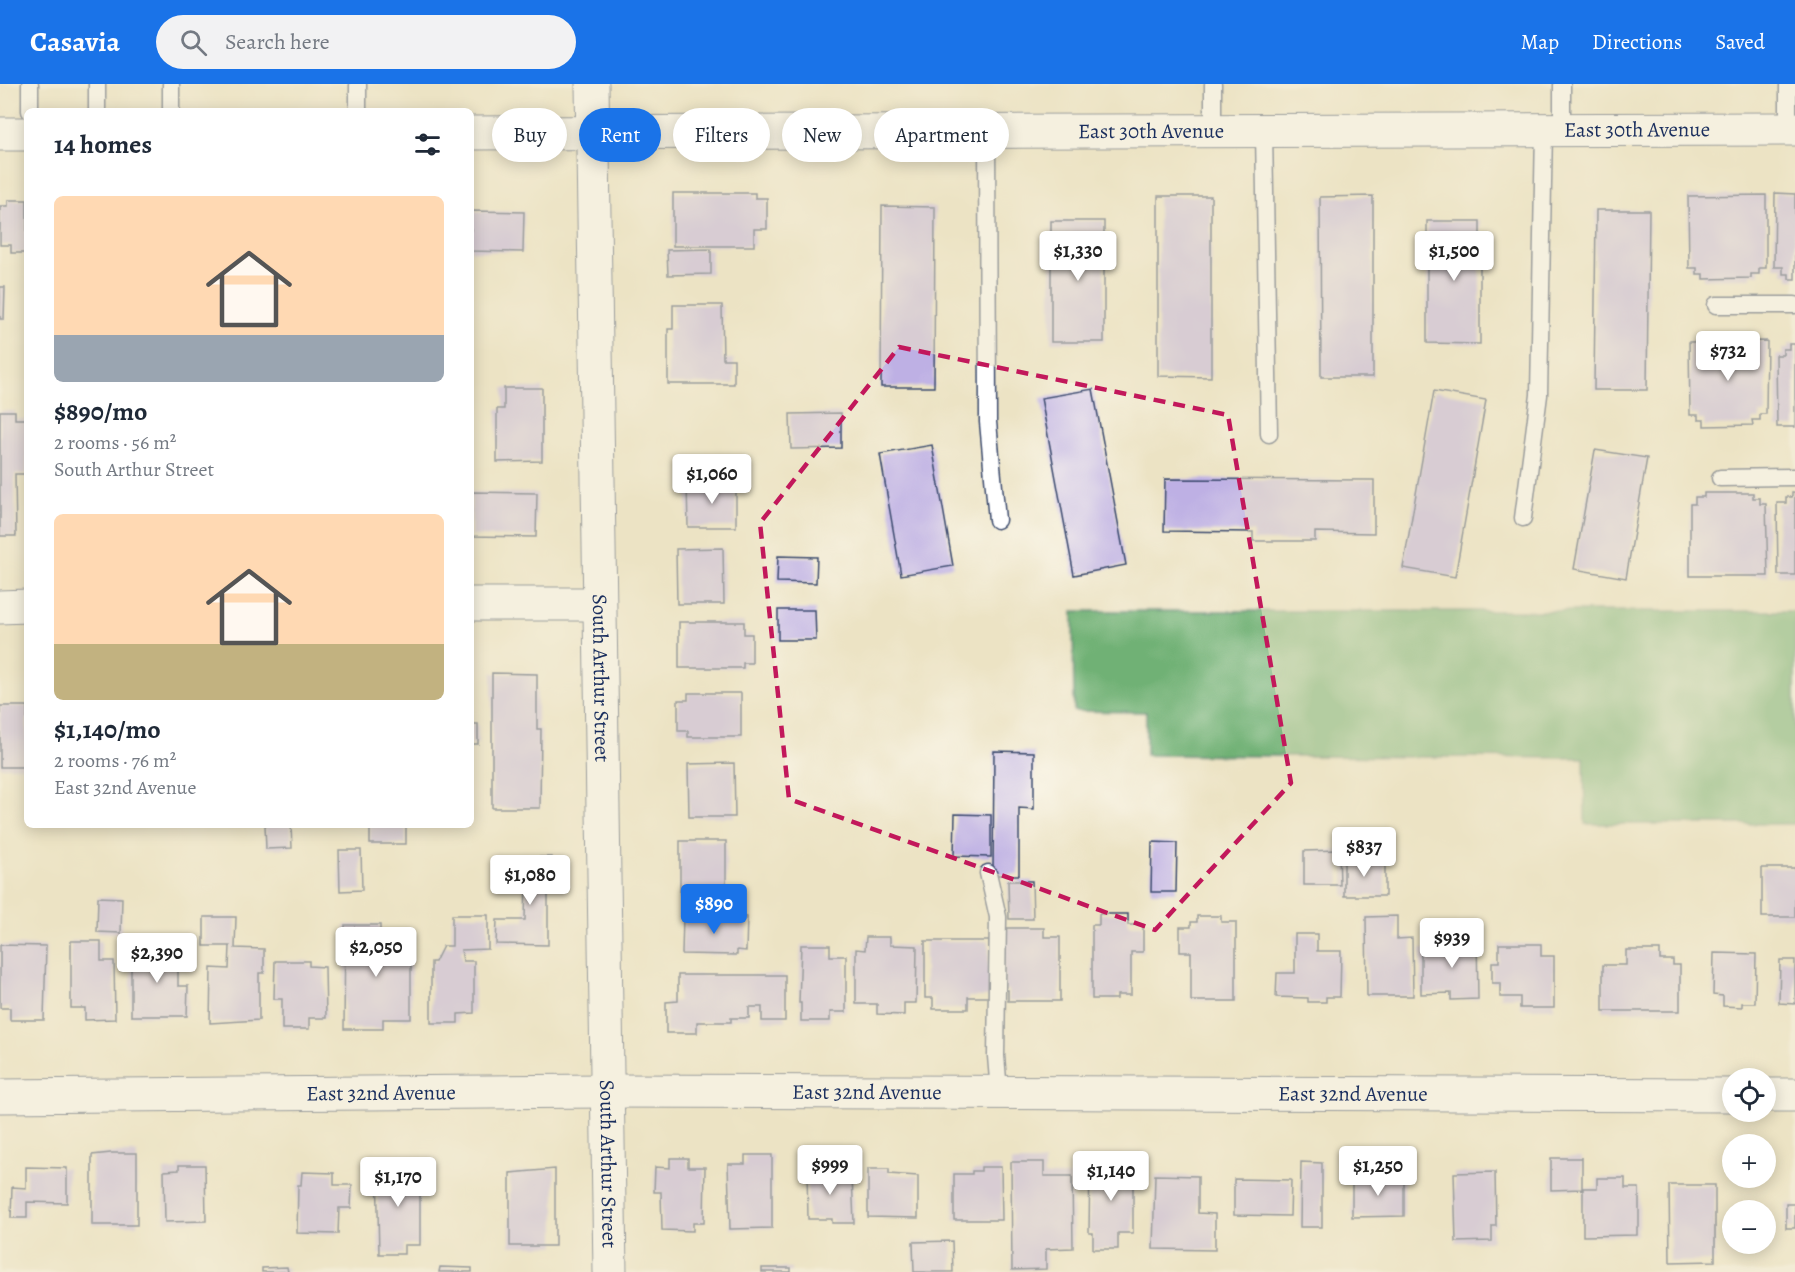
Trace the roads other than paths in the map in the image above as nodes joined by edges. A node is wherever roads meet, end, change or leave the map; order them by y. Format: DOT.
graph roads {
  1 [pos="30,84"];
  2 [pos="97,84"];
  3 [pos="171,84"];
  4 [pos="358,84"];
  5 [pos="592,84"];
  6 [pos="1213,84"];
  7 [pos="1562,84"];
  8 [pos="1788,84"];
  9 [pos="30,108"];
  10 [pos="97,108"];
  11 [pos="171,108"];
  12 [pos="358,108"];
  13 [pos="592,108"];
  14 [pos="1791,129"];
  15 [pos="1553,130"];
  16 [pos="874,131"];
  17 [pos="1009,131"];
  18 [pos="1213,131"];
  19 [pos="1264,131"];
  20 [pos="579,132"];
  21 [pos="661,132"];
  22 [pos="474,133"];
  23 [pos="0,134"];
  24 [pos="24,134"];
  25 [pos="592,162"];
  26 [pos="988,162"];
  27 [pos="1716,305"];
  28 [pos="1795,305"];
  29 [pos="1269,434"];
  30 [pos="1795,477"];
  31 [pos="1720,478"];
  32 [pos="1523,518"];
  33 [pos="997,520"];
  34 [pos="474,604"];
  35 [pos="599,604"];
  36 [pos="0,606"];
  37 [pos="24,606"];
  38 [pos="988,873"];
  39 [pos="606,1091"];
  40 [pos="999,1092"];
  41 [pos="1722,1095"];
  42 [pos="1776,1095"];
  43 [pos="1795,1095"];
  44 [pos="0,1096"];
  45 [pos="610,1272"];
  1 -- 9 [label="lane"];
  2 -- 10 [label="lane"];
  3 -- 11 [label="lane"];
  4 -- 12 [label="lane"];
  5 -- 13 [label="street, South Arthur Street"];
  6 -- 18 [label="lane"];
  7 -- 15 [label="lane"];
  8 -- 14 [label="lane"];
  14 -- 15 [label="street, East 30th Avenue"];
  15 -- 19 [label="street, East 30th Avenue"];
  15 -- 32 [label="lane"];
  16 -- 21 [label="street, East 30th Avenue"];
  17 -- 18 [label="street, East 30th Avenue"];
  18 -- 19 [label="street, East 30th Avenue"];
  19 -- 29 [label="lane"];
  20 -- 22 [label="street, East 30th Avenue"];
  23 -- 24 [label="street"];
  25 -- 35 [label="street, South Arthur Street"];
  26 -- 33 [label="lane"];
  27 -- 28 [label="lane"];
  30 -- 31 [label="lane"];
  34 -- 35 [label="street"];
  35 -- 39 [label="street, South Arthur Street"];
  36 -- 37 [label="street"];
  38 -- 40 [label="lane"];
  39 -- 40 [label="street, East 32nd Avenue"];
  39 -- 44 [label="street, East 32nd Avenue"];
  39 -- 45 [label="street, South Arthur Street"];
  40 -- 41 [label="street, East 32nd Avenue"];
  42 -- 43 [label="street"];
}
